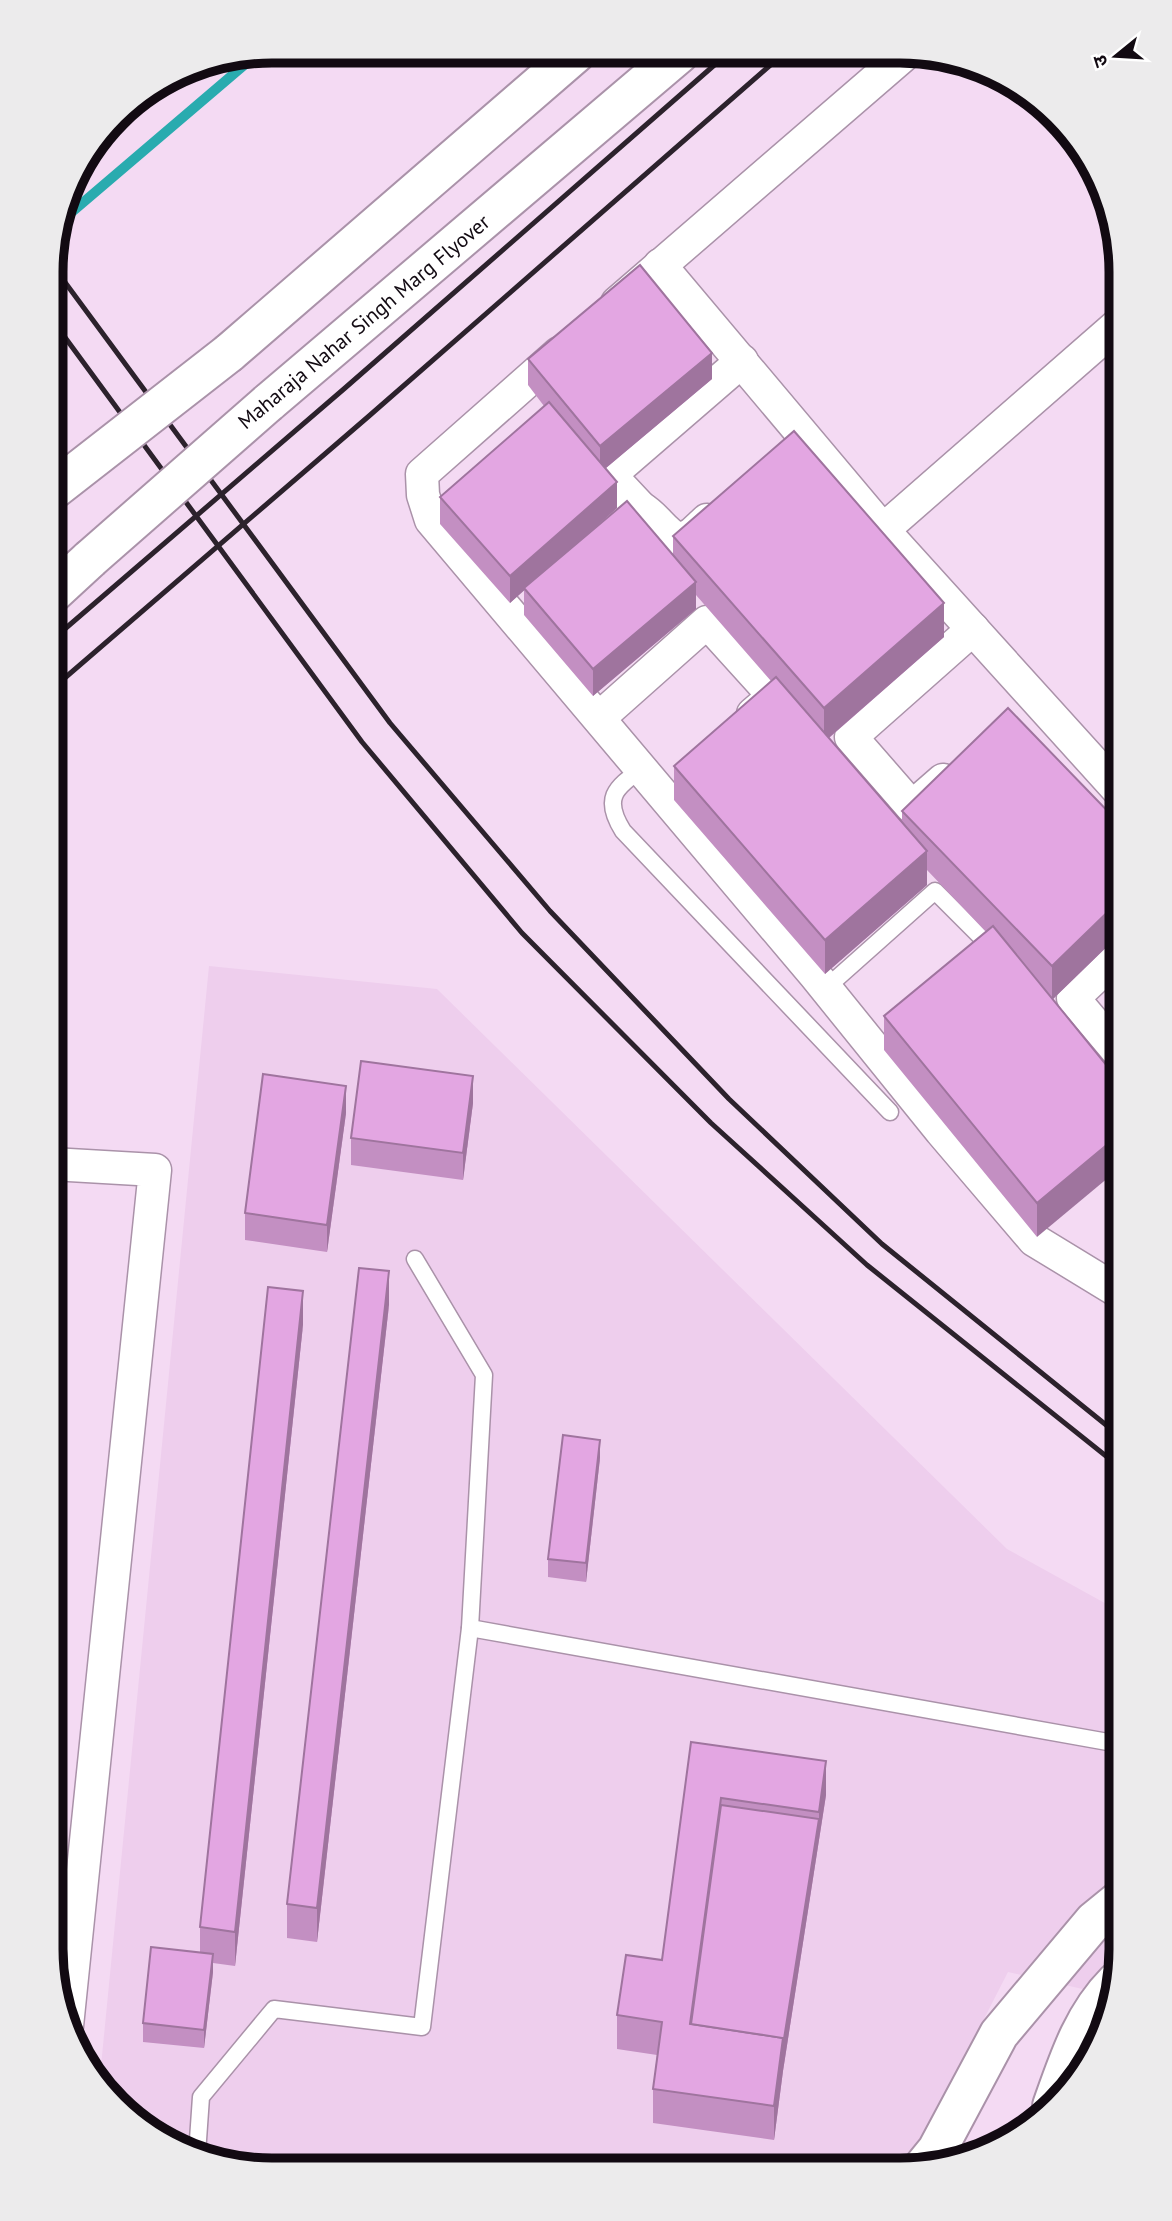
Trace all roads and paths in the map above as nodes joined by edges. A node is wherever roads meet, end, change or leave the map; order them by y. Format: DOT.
graph roads {
  1 [pos="564,63"];
  2 [pos="668,63"];
  3 [pos="895,63"];
  4 [pos="660,265"];
  5 [pos="1109,332"];
  6 [pos="742,361"];
  7 [pos="63,482"];
  8 [pos="732,497"];
  9 [pos="641,508"];
  10 [pos="883,530"];
  11 [pos="579,555"];
  12 [pos="63,584"];
  13 [pos="973,629"];
  14 [pos="599,718"];
  15 [pos="733,731"];
  16 [pos="964,762"];
  17 [pos="662,779"];
  18 [pos="1109,782"];
  19 [pos="987,961"];
  20 [pos="1109,964"];
  21 [pos="826,988"];
  22 [pos="1109,1041"];
  23 [pos="881,1047"];
  24 [pos="853,1072"];
  25 [pos="890,1112"];
  26 [pos="63,1165"];
  27 [pos="415,1259"];
  28 [pos="1109,1286"];
  29 [pos="470,1628"];
  30 [pos="1109,1745"];
  31 [pos="1109,1909"];
  32 [pos="63,1941"];
  33 [pos="1104,1994"];
  34 [pos="1061,2082"];
  35 [pos="198,2144"];
  36 [pos="933,2155"];
  1 -- 7 [label="main road, bridge"];
  2 -- 12 [label="main road, Maharaja Nahar Singh Marg Flyover, bridge"];
  3 -- 4 [label="street"];
  4 -- 6 [label="street"];
  4 -- 14 [label="street"];
  5 -- 10 [label="street"];
  6 -- 9 [label="street"];
  6 -- 10 [label="street"];
  8 -- 9 [label="street"];
  9 -- 11 [label="street"];
  10 -- 13 [label="street"];
  13 -- 16 [label="street"];
  13 -- 18 [label="street"];
  14 -- 15 [label="street"];
  14 -- 17 [label="street"];
  17 -- 21 [label="street"];
  17 -- 24 [label="lane"];
  19 -- 21 [label="lane"];
  20 -- 22 [label="street"];
  21 -- 23 [label="street"];
  23 -- 24 [label="lane"];
  23 -- 28 [label="street"];
  24 -- 25 [label="lane"];
  26 -- 32 [label="street"];
  27 -- 29 [label="lane"];
  29 -- 30 [label="lane"];
  29 -- 35 [label="lane"];
  31 -- 36 [label="main road"];
  33 -- 34 [label="main road"];
}
